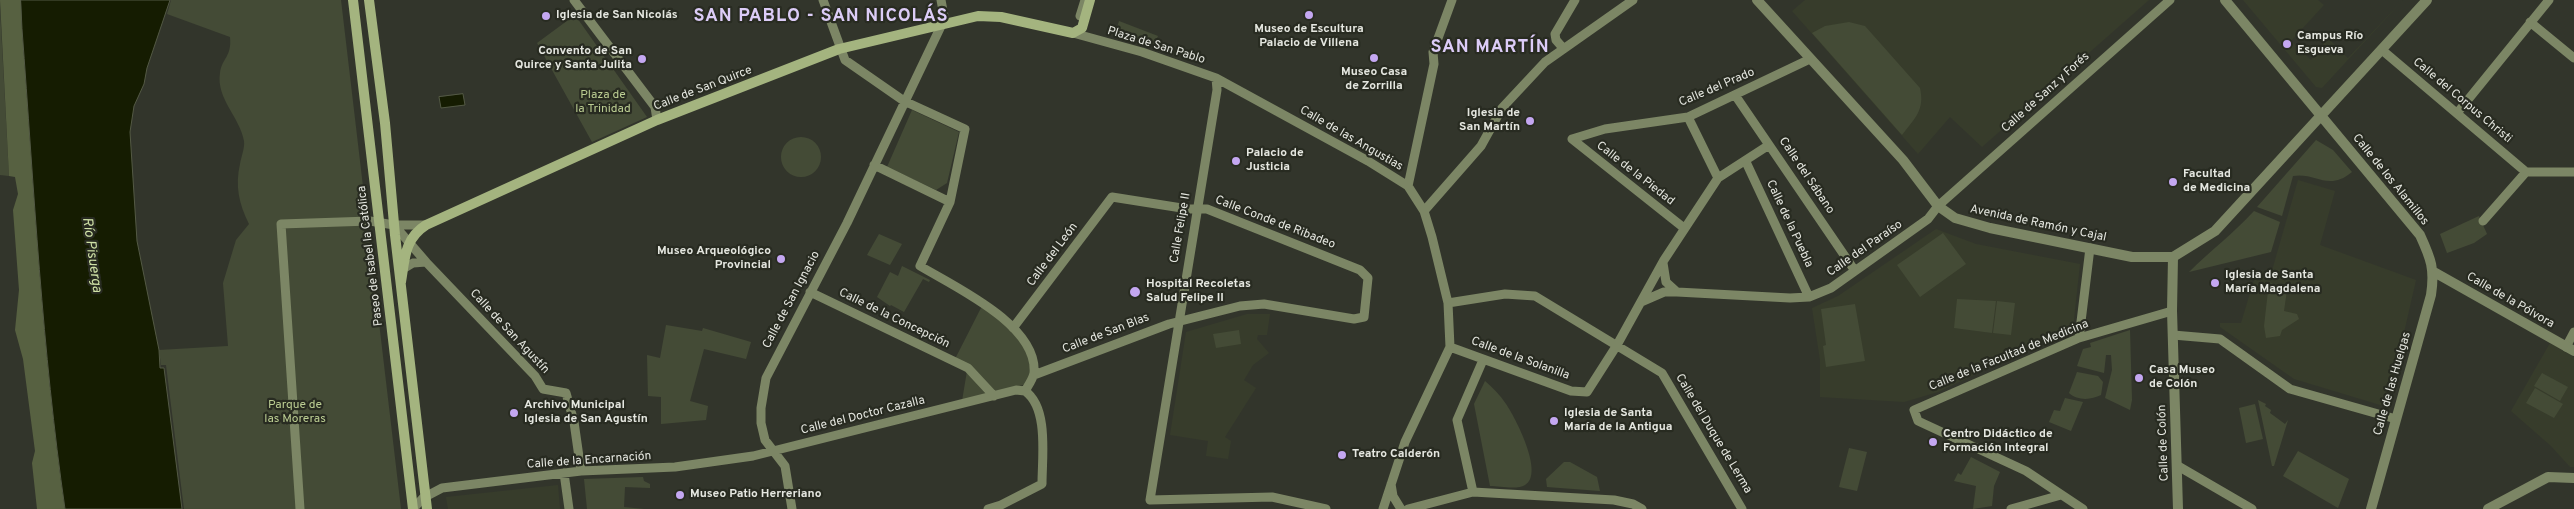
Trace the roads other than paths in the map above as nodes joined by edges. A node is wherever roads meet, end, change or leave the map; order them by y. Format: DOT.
graph roads {
  1 [pos="353,0"];
  2 [pos="369,0"];
  3 [pos="574,0"];
  4 [pos="823,0"];
  5 [pos="941,0"];
  6 [pos="1085,0"];
  7 [pos="1090,0"];
  8 [pos="1452,0"];
  9 [pos="1575,0"];
  10 [pos="1633,0"];
  11 [pos="1757,0"];
  12 [pos="2170,0"];
  13 [pos="2226,0"];
  14 [pos="2427,0"];
  15 [pos="2549,0"];
  16 [pos="2530,22"];
  17 [pos="942,24"];
  18 [pos="1048,28"];
  19 [pos="1078,31"];
  20 [pos="1563,48"];
  21 [pos="839,49"];
  22 [pos="2382,50"];
  23 [pos="2574,58"];
  24 [pos="1810,60"];
  25 [pos="1216,78"];
  26 [pos="1736,95"];
  27 [pos="904,101"];
  28 [pos="2458,112"];
  29 [pos="2321,115"];
  30 [pos="1688,117"];
  31 [pos="657,120"];
  32 [pos="1572,139"];
  33 [pos="1769,145"];
  34 [pos="1746,162"];
  35 [pos="874,165"];
  36 [pos="2526,172"];
  37 [pos="2574,172"];
  38 [pos="1718,178"];
  39 [pos="1408,186"];
  40 [pos="1112,197"];
  41 [pos="950,202"];
  42 [pos="1938,206"];
  43 [pos="1197,209"];
  44 [pos="1424,211"];
  45 [pos="2483,221"];
  46 [pos="379,222"];
  47 [pos="394,225"];
  48 [pos="426,225"];
  49 [pos="1684,228"];
  50 [pos="408,243"];
  51 [pos="2090,248"];
  52 [pos="2173,257"];
  53 [pos="1664,260"];
  54 [pos="426,262"];
  55 [pos="2433,268"];
  56 [pos="403,269"];
  57 [pos="1855,271"];
  58 [pos="401,282"];
  59 [pos="810,292"];
  60 [pos="1677,292"];
  61 [pos="1809,297"];
  62 [pos="1641,302"];
  63 [pos="1448,303"];
  64 [pos="2172,312"];
  65 [pos="1364,317"];
  66 [pos="1178,322"];
  67 [pos="1014,328"];
  68 [pos="2574,332"];
  69 [pos="2173,335"];
  70 [pos="2079,338"];
  71 [pos="1617,345"];
  72 [pos="1450,348"];
  73 [pos="2570,349"];
  74 [pos="1483,360"];
  75 [pos="1034,375"];
  76 [pos="1025,391"];
  77 [pos="994,396"];
  78 [pos="2396,419"];
  79 [pos="773,451"];
  80 [pos="2178,466"];
  81 [pos="580,471"];
  82 [pos="564,473"];
  83 [pos="2574,478"];
  84 [pos="1390,482"];
  85 [pos="1473,492"];
  86 [pos="2061,495"];
  87 [pos="426,497"];
  88 [pos="1001,507"];
  89 [pos="300,509"];
  90 [pos="413,509"];
  91 [pos="427,509"];
  92 [pos="569,509"];
  93 [pos="792,509"];
  94 [pos="988,509"];
  95 [pos="1326,509"];
  96 [pos="1383,509"];
  97 [pos="1401,509"];
  98 [pos="1408,509"];
  99 [pos="1642,509"];
  100 [pos="1742,509"];
  101 [pos="2011,509"];
  102 [pos="2083,509"];
  103 [pos="2178,509"];
  104 [pos="2252,509"];
  105 [pos="2371,509"];
  106 [pos="2488,509"];
  1 -- 46 [label="main road, Paseo de Isabel la Católica"];
  2 -- 47 [label="main road"];
  3 -- 31 [label="street"];
  4 -- 21 [label="street"];
  5 -- 17 [label="street"];
  6 -- 19 [label="street"];
  7 -- 19 [label="main road"];
  8 -- 39 [label="street"];
  9 -- 20 [label="street"];
  10 -- 20 [label="street"];
  11 -- 24 [label="street, Avenida de Ramón y Cajal"];
  12 -- 42 [label="street, Calle de Sanz y Forés"];
  13 -- 29 [label="street, Calle de los Alamillos"];
  14 -- 22 [label="street"];
  15 -- 16 [label="street"];
  16 -- 23 [label="street"];
  16 -- 28 [label="street"];
  17 -- 18 [label="main road, Calle de San Quirce"];
  17 -- 21 [label="main road, Calle de San Quirce"];
  17 -- 27 [label="street"];
  18 -- 19 [label="main road, Plaza de San Pablo"];
  19 -- 25 [label="street, Plaza de San Pablo"];
  20 -- 44 [label="street"];
  21 -- 27 [label="street"];
  21 -- 31 [label="main road, Calle de San Quirce"];
  22 -- 28 [label="street, Calle del Corpus Christi"];
  22 -- 29 [label="street"];
  24 -- 26 [label="street, Calle del Prado"];
  24 -- 42 [label="street, Avenida de Ramón y Cajal"];
  25 -- 39 [label="street, Calle de las Angustias"];
  25 -- 43 [label="street, Calle Felipe II"];
  26 -- 30 [label="street, Calle del Prado"];
  26 -- 33 [label="street, Calle del Sábano"];
  27 -- 35 [label="street, Calle de San Ignacio"];
  27 -- 41 [label="street"];
  28 -- 36 [label="street, Calle del Corpus Christi"];
  29 -- 52 [label="street"];
  29 -- 55 [label="street, Calle de los Alamillos"];
  30 -- 32 [label="street, Calle del Prado"];
  30 -- 38 [label="street"];
  31 -- 48 [label="main road, Calle de San Quirce"];
  32 -- 49 [label="street, Calle de la Piedad"];
  33 -- 34 [label="street"];
  33 -- 57 [label="street, Calle del Sábano"];
  34 -- 38 [label="street"];
  34 -- 61 [label="street, Calle de la Puebla"];
  35 -- 41 [label="street"];
  35 -- 59 [label="street, Calle de San Ignacio"];
  36 -- 37 [label="street"];
  36 -- 45 [label="street"];
  38 -- 49 [label="street"];
  39 -- 44 [label="street, Calle de las Angustias"];
  40 -- 43 [label="street, Calle Conde de Ribadeo"];
  40 -- 67 [label="street, Calle del León"];
  41 -- 67 [label="street"];
  42 -- 51 [label="street, Avenida de Ramón y Cajal"];
  42 -- 57 [label="street, Calle del Paraíso"];
  43 -- 65 [label="street, Calle Conde de Ribadeo"];
  43 -- 66 [label="street, Calle Felipe II"];
  44 -- 63 [label="street, Calle de las Angustias"];
  46 -- 47 [label="street, Calle de San Quirce"];
  46 -- 89 [label="street, Calle de San Quirce"];
  46 -- 90 [label="main road, Paseo de Isabel la Católica"];
  47 -- 48 [label="street, Calle de San Quirce"];
  47 -- 50 [label="street, Calle de San Agustín"];
  47 -- 58 [label="main road"];
  48 -- 50 [label="main road, Calle de San Quirce"];
  49 -- 53 [label="street"];
  50 -- 54 [label="street, Calle de San Agustín"];
  50 -- 56 [label="main road"];
  51 -- 52 [label="street, Avenida de Ramón y Cajal"];
  51 -- 70 [label="street"];
  52 -- 64 [label="street, Calle de Colón"];
  53 -- 60 [label="street"];
  53 -- 62 [label="street"];
  54 -- 56 [label="street"];
  54 -- 81 [label="street, Calle de San Agustín"];
  55 -- 73 [label="street, Calle de la Pólvora"];
  55 -- 78 [label="street, Calle de las Huelgas"];
  56 -- 58 [label="main road"];
  57 -- 61 [label="street, Calle del Paraíso"];
  58 -- 87 [label="main road"];
  59 -- 77 [label="street, Calle de la Concepción"];
  59 -- 79 [label="street, Calle de San Ignacio"];
  60 -- 61 [label="street, Calle del Paraíso"];
  60 -- 62 [label="street, Calle del Paraíso"];
  62 -- 71 [label="street"];
  63 -- 71 [label="street"];
  63 -- 72 [label="street, Calle de las Angustias"];
  64 -- 69 [label="street, Calle de Colón"];
  64 -- 70 [label="street, Calle de la Facultad de Medicina"];
  65 -- 66 [label="street, Calle de San Blas"];
  66 -- 75 [label="street, Calle de San Blas"];
  66 -- 95 [label="street, Calle Felipe II"];
  67 -- 75 [label="street"];
  68 -- 73 [label="street"];
  69 -- 78 [label="street"];
  69 -- 80 [label="street, Calle de Colón"];
  70 -- 86 [label="street, Calle de la Facultad de Medicina"];
  71 -- 74 [label="street, Calle de la Solanilla"];
  71 -- 100 [label="street, Calle del Duque de Lerma"];
  72 -- 74 [label="street, Calle de la Solanilla"];
  72 -- 84 [label="street, Calle de las Angustias"];
  74 -- 85 [label="street"];
  75 -- 76 [label="street"];
  76 -- 77 [label="street, Calle del Doctor Cazalla"];
  76 -- 88 [label="street"];
  77 -- 79 [label="street, Calle del Doctor Cazalla"];
  78 -- 105 [label="street, Calle de las Huelgas"];
  79 -- 81 [label="street, Calle de la Encarnación"];
  79 -- 93 [label="street, Calle de San Ignacio"];
  80 -- 103 [label="street, Calle de Colón"];
  80 -- 104 [label="street"];
  81 -- 82 [label="street, Calle de la Encarnación"];
  82 -- 87 [label="street, Calle de la Encarnación"];
  82 -- 92 [label="street"];
  83 -- 106 [label="street"];
  84 -- 96 [label="street, Calle de las Angustias"];
  84 -- 97 [label="street"];
  85 -- 98 [label="street"];
  85 -- 99 [label="street"];
  86 -- 101 [label="street"];
  86 -- 102 [label="street"];
  87 -- 90 [label="street, Calle de la Encarnación"];
  87 -- 91 [label="main road"];
  88 -- 94 [label="street"];
}
